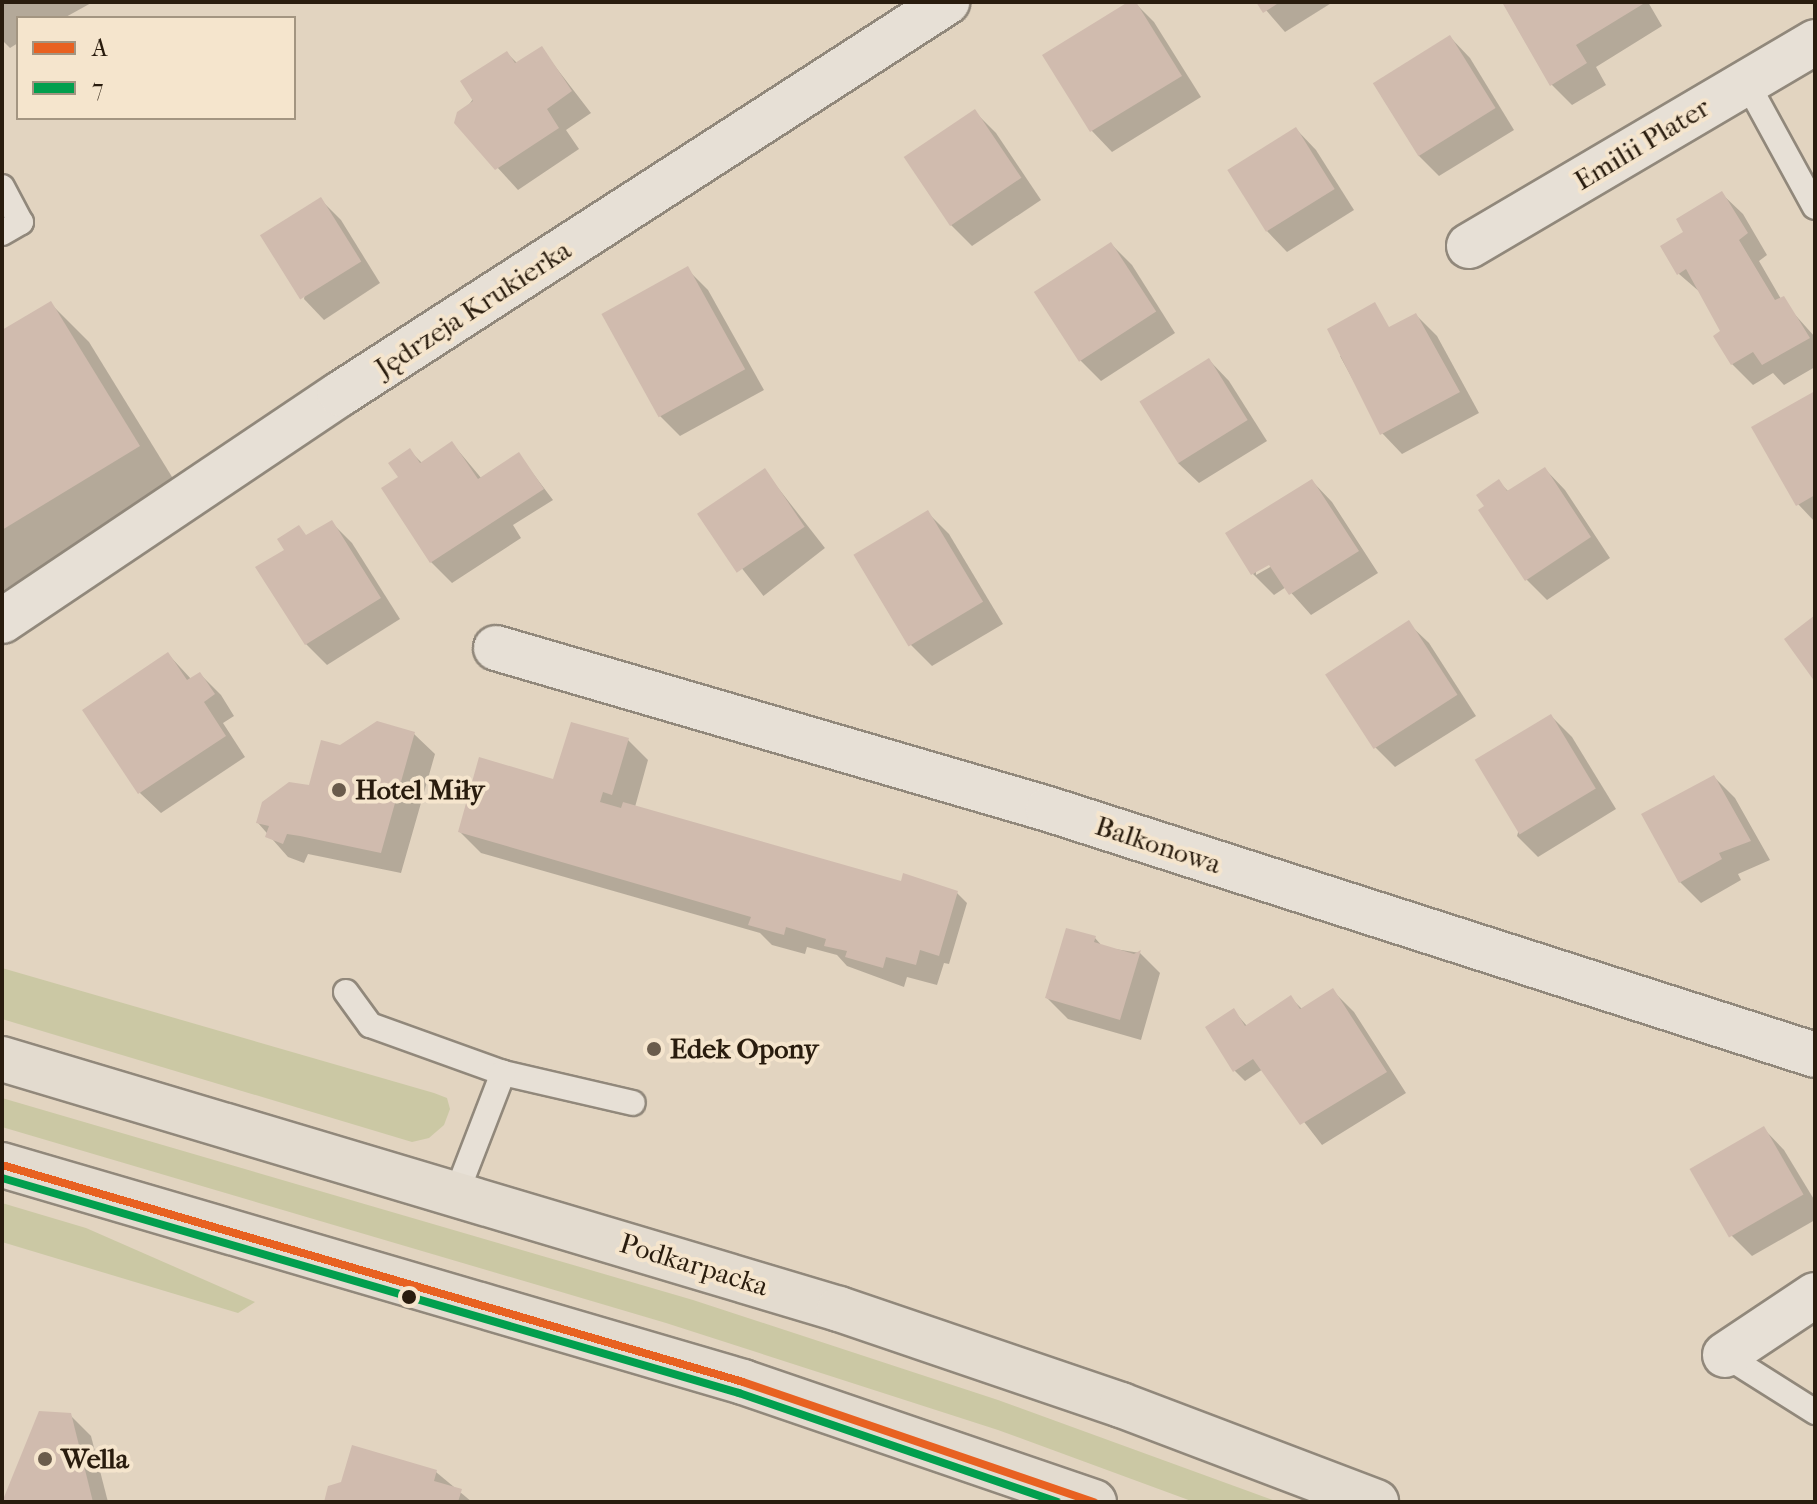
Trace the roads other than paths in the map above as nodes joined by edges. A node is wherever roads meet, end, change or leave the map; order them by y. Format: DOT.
graph roads {
  1 [pos="947,2"];
  2 [pos="1815,42"];
  3 [pos="1747,83"];
  4 [pos="2,187"];
  5 [pos="1815,207"];
  6 [pos="2,233"];
  7 [pos="1469,246"];
  8 [pos="2,621"];
  9 [pos="496,648"];
  10 [pos="346,992"];
  11 [pos="1815,1055"];
  12 [pos="2,1059"];
  13 [pos="503,1073"];
  14 [pos="633,1103"];
  15 [pos="2,1165"];
  16 [pos="457,1192"];
  17 [pos="1815,1295"];
  18 [pos="1725,1355"];
  19 [pos="1815,1412"];
  20 [pos="1094,1502"];
  21 [pos="1376,1502"];
  1 -- 8 [label="street, Jędrzeja Krukierka"];
  2 -- 3 [label="street, Emilii Plater"];
  3 -- 5 [label="lane"];
  3 -- 7 [label="street, Emilii Plater"];
  4 -- 6 [label="lane"];
  9 -- 11 [label="street, Balkonowa"];
  10 -- 13 [label="lane"];
  12 -- 16 [label="main road, Podkarpacka"];
  13 -- 14 [label="lane"];
  13 -- 16 [label="lane"];
  15 -- 20 [label="main road"];
  16 -- 21 [label="main road, Podkarpacka"];
  17 -- 18 [label="street"];
  18 -- 19 [label="lane"];
}
